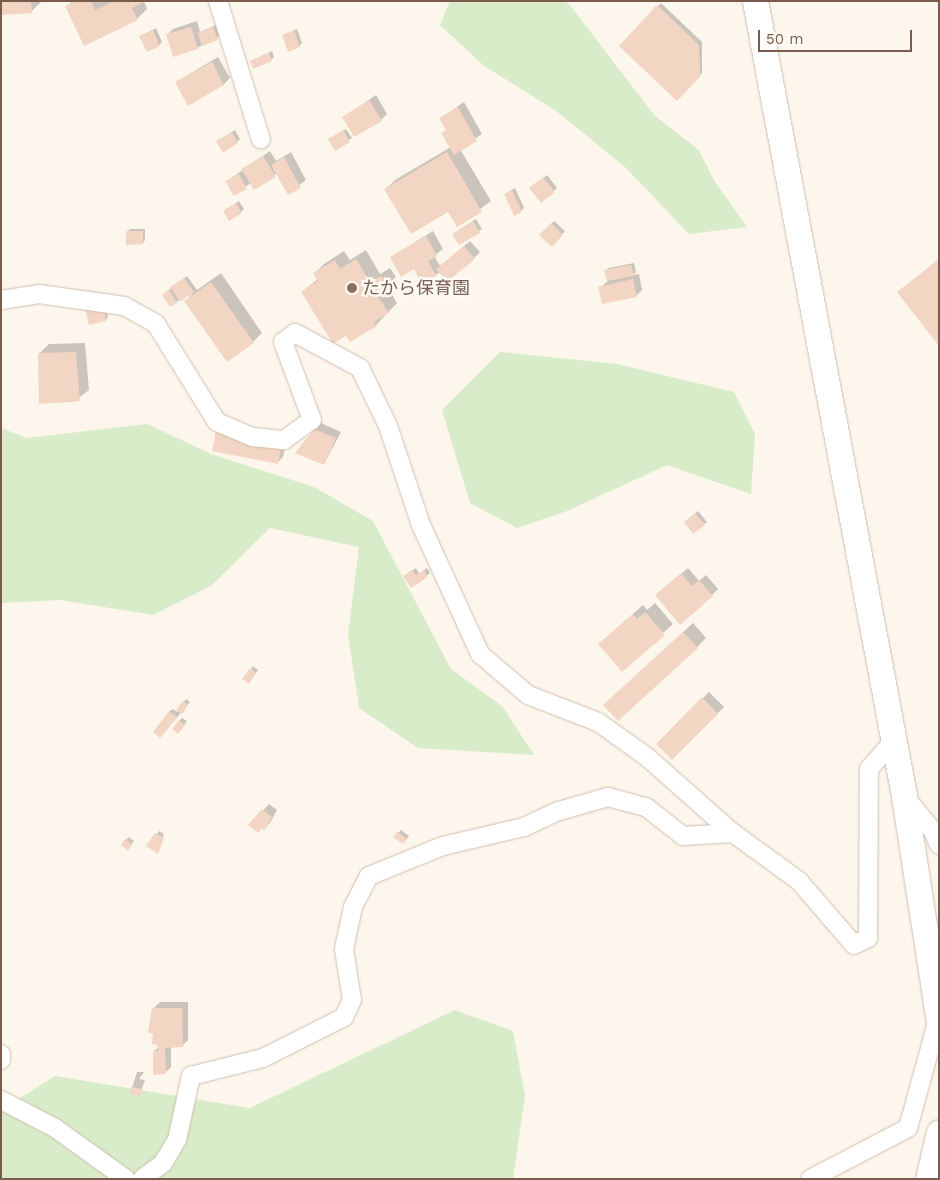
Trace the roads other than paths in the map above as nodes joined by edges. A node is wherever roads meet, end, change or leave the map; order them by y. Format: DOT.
graph roads {
  1 [pos="218,1"];
  2 [pos="755,1"];
  3 [pos="261,140"];
  4 [pos="1,300"];
  5 [pos="892,743"];
  6 [pos="904,796"];
  7 [pos="733,833"];
  8 [pos="939,845"];
  9 [pos="938,1021"];
  10 [pos="1,1054"];
  11 [pos="1,1060"];
  12 [pos="1,1100"];
  13 [pos="939,1132"];
  14 [pos="126,1179"];
  15 [pos="142,1179"];
  16 [pos="810,1179"];
  17 [pos="928,1179"];
  1 -- 3 [label="street"];
  2 -- 5 [label="street"];
  4 -- 7 [label="street"];
  5 -- 6 [label="street"];
  5 -- 7 [label="street"];
  6 -- 8 [label="street"];
  6 -- 9 [label="street"];
  7 -- 15 [label="street"];
  9 -- 16 [label="street"];
  10 -- 11 [label="street"];
  12 -- 14 [label="street"];
  13 -- 17 [label="street"];
}
